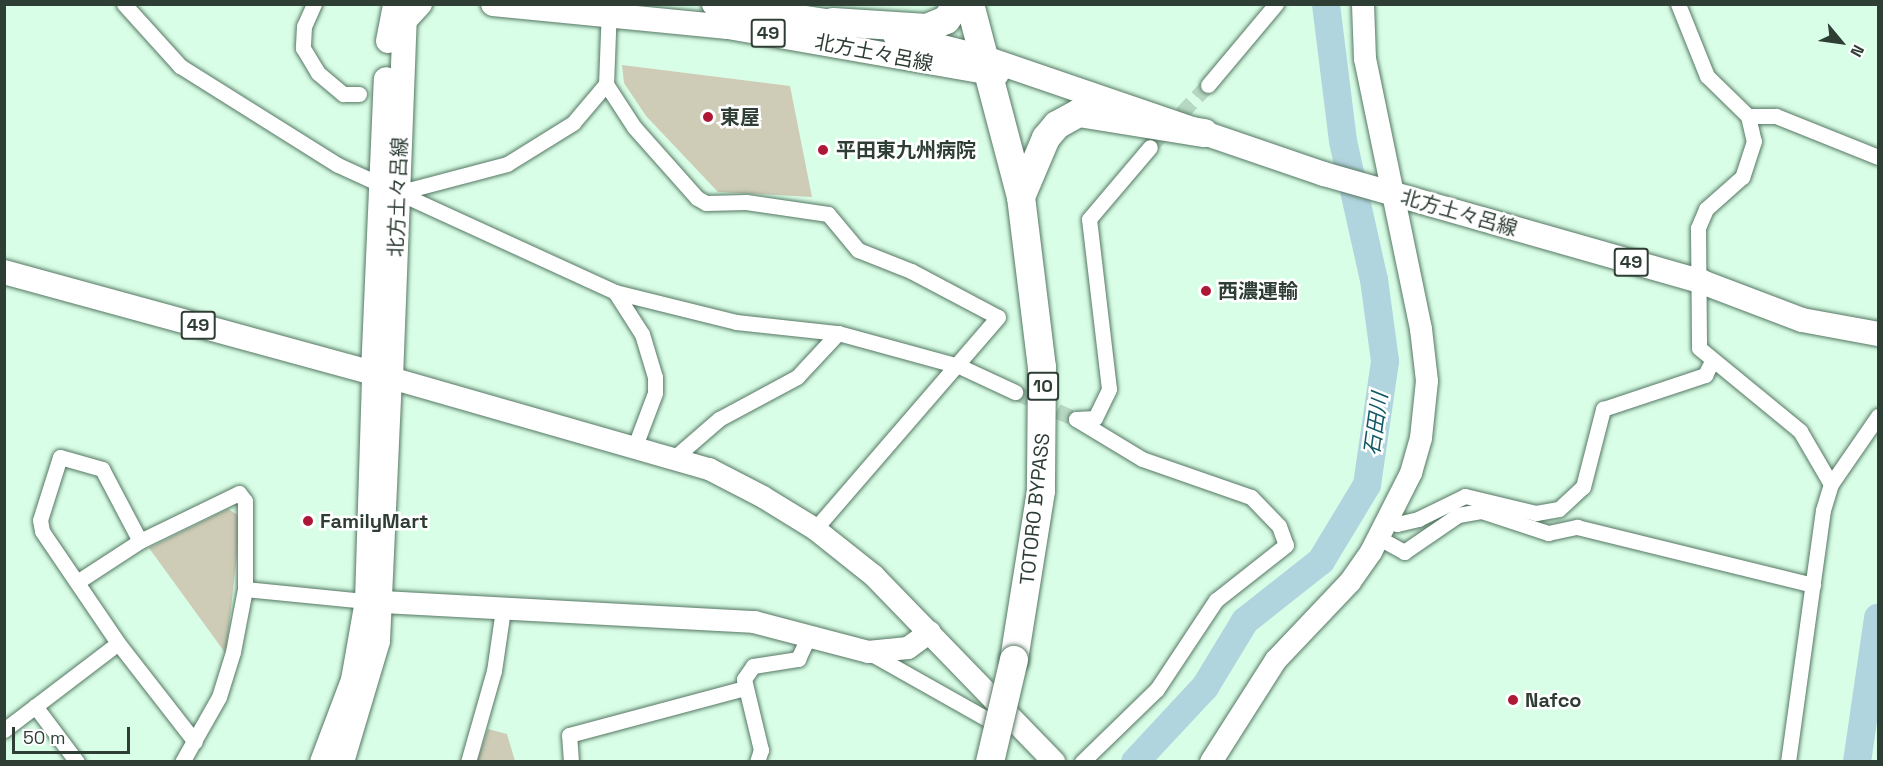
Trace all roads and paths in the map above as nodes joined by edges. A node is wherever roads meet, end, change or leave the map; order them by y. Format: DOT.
graph roads {
  1 [pos="124,4"];
  2 [pos="314,4"];
  3 [pos="492,4"];
  4 [pos="714,4"];
  5 [pos="958,4"];
  6 [pos="970,4"];
  7 [pos="988,4"];
  8 [pos="1276,4"];
  9 [pos="1363,4"];
  10 [pos="1678,4"];
  11 [pos="410,5"];
  12 [pos="610,9"];
  13 [pos="833,22"];
  14 [pos="994,67"];
  15 [pos="606,84"];
  16 [pos="1208,85"];
  17 [pos="359,94"];
  18 [pos="1748,116"];
  19 [pos="1204,133"];
  20 [pos="1150,147"];
  21 [pos="1878,157"];
  22 [pos="389,191"];
  23 [pos="1386,192"];
  24 [pos="1021,197"];
  25 [pos="4,272"];
  26 [pos="1702,282"];
  27 [pos="615,292"];
  28 [pos="838,333"];
  29 [pos="1878,334"];
  30 [pos="1711,363"];
  31 [pos="959,366"];
  32 [pos="382,376"];
  33 [pos="1016,392"];
  34 [pos="1878,416"];
  35 [pos="635,446"];
  36 [pos="674,458"];
  37 [pos="1831,484"];
  38 [pos="1384,529"];
  39 [pos="815,530"];
  40 [pos="140,542"];
  41 [pos="77,582"];
  42 [pos="1813,585"];
  43 [pos="245,589"];
  44 [pos="375,602"];
  45 [pos="503,609"];
  46 [pos="930,632"];
  47 [pos="809,635"];
  48 [pos="118,643"];
  49 [pos="868,652"];
  50 [pos="745,688"];
  51 [pos="35,706"];
  52 [pos="4,730"];
  53 [pos="195,742"];
  54 [pos="1050,758"];
  55 [pos="77,762"];
  56 [pos="182,762"];
  57 [pos="321,762"];
  58 [pos="343,762"];
  59 [pos="468,762"];
  60 [pos="571,762"];
  61 [pos="757,762"];
  62 [pos="990,762"];
  63 [pos="1082,762"];
  64 [pos="1210,762"];
  65 [pos="1788,762"];
  1 -- 22 [label="street"];
  2 -- 17 [label="street"];
  3 -- 12 [label="main road, 北方土々呂線 / 49"];
  4 -- 13 [label="main road, 北方土々呂線 / 49"];
  5 -- 13 [label="highway"];
  6 -- 14 [label="highway, TOTORO BYPASS / 10"];
  7 -- 14 [label="highway, TOTORO BYPASS / 10"];
  8 -- 16 [label="street"];
  9 -- 23 [label="street"];
  10 -- 18 [label="street"];
  11 -- 22 [label="main road, 北方土々呂線"];
  12 -- 14 [label="main road, 北方土々呂線 / 49"];
  12 -- 15 [label="street"];
  13 -- 14 [label="main road, 北方土々呂線 / 49"];
  14 -- 19 [label="main road, 北方土々呂線 / 49"];
  14 -- 24 [label="highway, TOTORO BYPASS / 10"];
  15 -- 22 [label="street"];
  15 -- 31 [label="street"];
  18 -- 21 [label="street"];
  18 -- 26 [label="street"];
  19 -- 23 [label="main road, 北方土々呂線 / 49"];
  19 -- 24 [label="highway"];
  20 -- 63 [label="street"];
  22 -- 27 [label="street"];
  22 -- 32 [label="main road, 北方土々呂線"];
  23 -- 26 [label="main road, 北方土々呂線 / 49"];
  23 -- 38 [label="street"];
  24 -- 62 [label="highway, TOTORO BYPASS / 10, bridge"];
  25 -- 32 [label="main road, 49"];
  26 -- 29 [label="main road, 北方土々呂線 / 49"];
  26 -- 30 [label="street"];
  27 -- 28 [label="street"];
  27 -- 35 [label="street"];
  28 -- 31 [label="street"];
  28 -- 36 [label="street"];
  30 -- 37 [label="street"];
  30 -- 38 [label="street"];
  31 -- 33 [label="street"];
  31 -- 39 [label="street"];
  32 -- 35 [label="street"];
  32 -- 44 [label="street"];
  34 -- 37 [label="street"];
  35 -- 36 [label="street"];
  36 -- 39 [label="street"];
  37 -- 42 [label="street"];
  38 -- 42 [label="street"];
  38 -- 64 [label="street"];
  39 -- 46 [label="street"];
  40 -- 41 [label="street"];
  40 -- 41 [label="street"];
  40 -- 43 [label="street"];
  41 -- 48 [label="street"];
  42 -- 65 [label="street"];
  43 -- 44 [label="street"];
  43 -- 53 [label="street"];
  44 -- 45 [label="street"];
  44 -- 57 [label="street"];
  44 -- 58 [label="street"];
  45 -- 47 [label="street"];
  45 -- 59 [label="street"];
  46 -- 49 [label="street"];
  46 -- 54 [label="street"];
  47 -- 49 [label="street"];
  47 -- 50 [label="street"];
  48 -- 51 [label="street"];
  48 -- 53 [label="street"];
  49 -- 54 [label="street"];
  50 -- 60 [label="street"];
  50 -- 61 [label="street"];
  51 -- 52 [label="street"];
  51 -- 55 [label="street"];
  53 -- 56 [label="street"];
}
